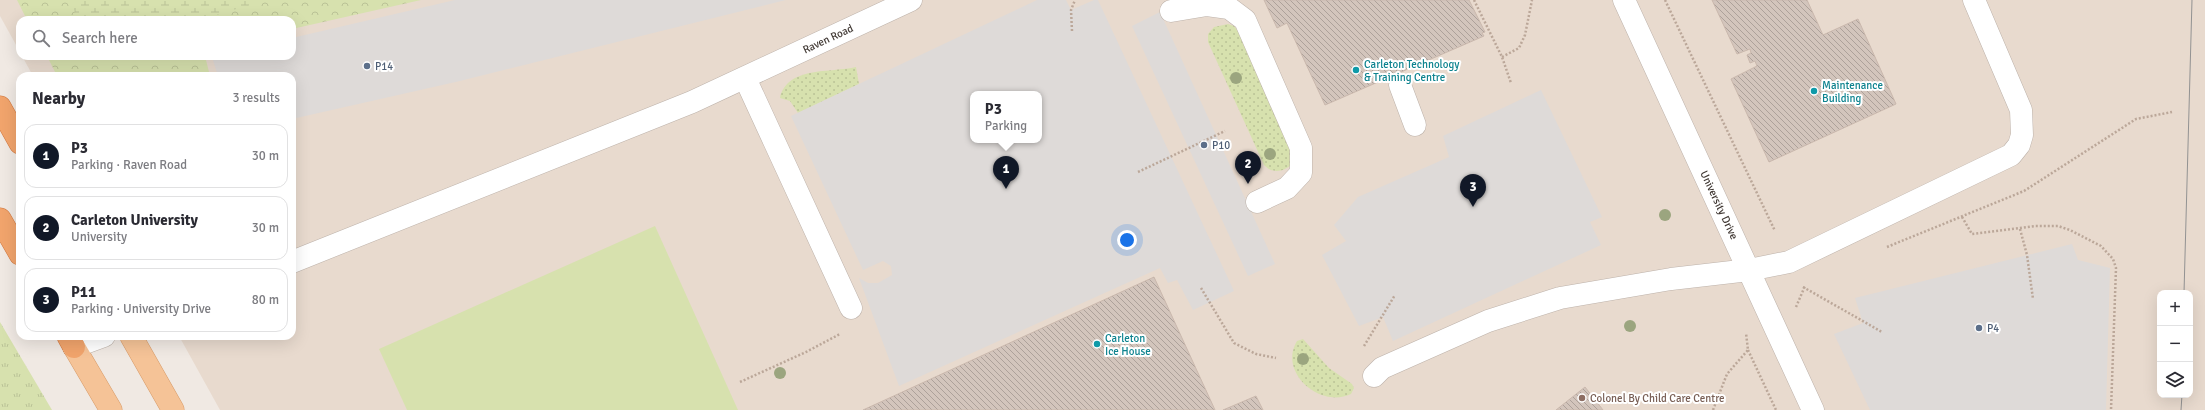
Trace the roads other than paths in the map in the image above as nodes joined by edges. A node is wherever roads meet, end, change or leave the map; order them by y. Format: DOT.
graph roads {
  1 [pos="909,0"];
  2 [pos="1624,0"];
  3 [pos="1974,0"];
  4 [pos="1171,11"];
  5 [pos="745,78"];
  6 [pos="1400,84"];
  7 [pos="0,107"];
  8 [pos="1415,125"];
  9 [pos="16,136"];
  10 [pos="1257,202"];
  11 [pos="0,219"];
  12 [pos="16,247"];
  13 [pos="296,260"];
  14 [pos="1749,270"];
  15 [pos="851,308"];
  16 [pos="82,340"];
  17 [pos="133,340"];
  18 [pos="71,342"];
  19 [pos="1374,376"];
  20 [pos="111,410"];
  21 [pos="172,410"];
  22 [pos="1813,410"];
  1 -- 5 [label="street, Raven Road"];
  2 -- 14 [label="street, University Drive"];
  3 -- 14 [label="street"];
  4 -- 10 [label="street"];
  5 -- 13 [label="street, Raven Road"];
  5 -- 15 [label="street"];
  6 -- 8 [label="street"];
  7 -- 9 [label="highway"];
  11 -- 12 [label="highway"];
  14 -- 19 [label="street"];
  14 -- 22 [label="street, University Drive"];
  16 -- 18 [label="street"];
  17 -- 21 [label="main road"];
  18 -- 20 [label="main road"];
}
